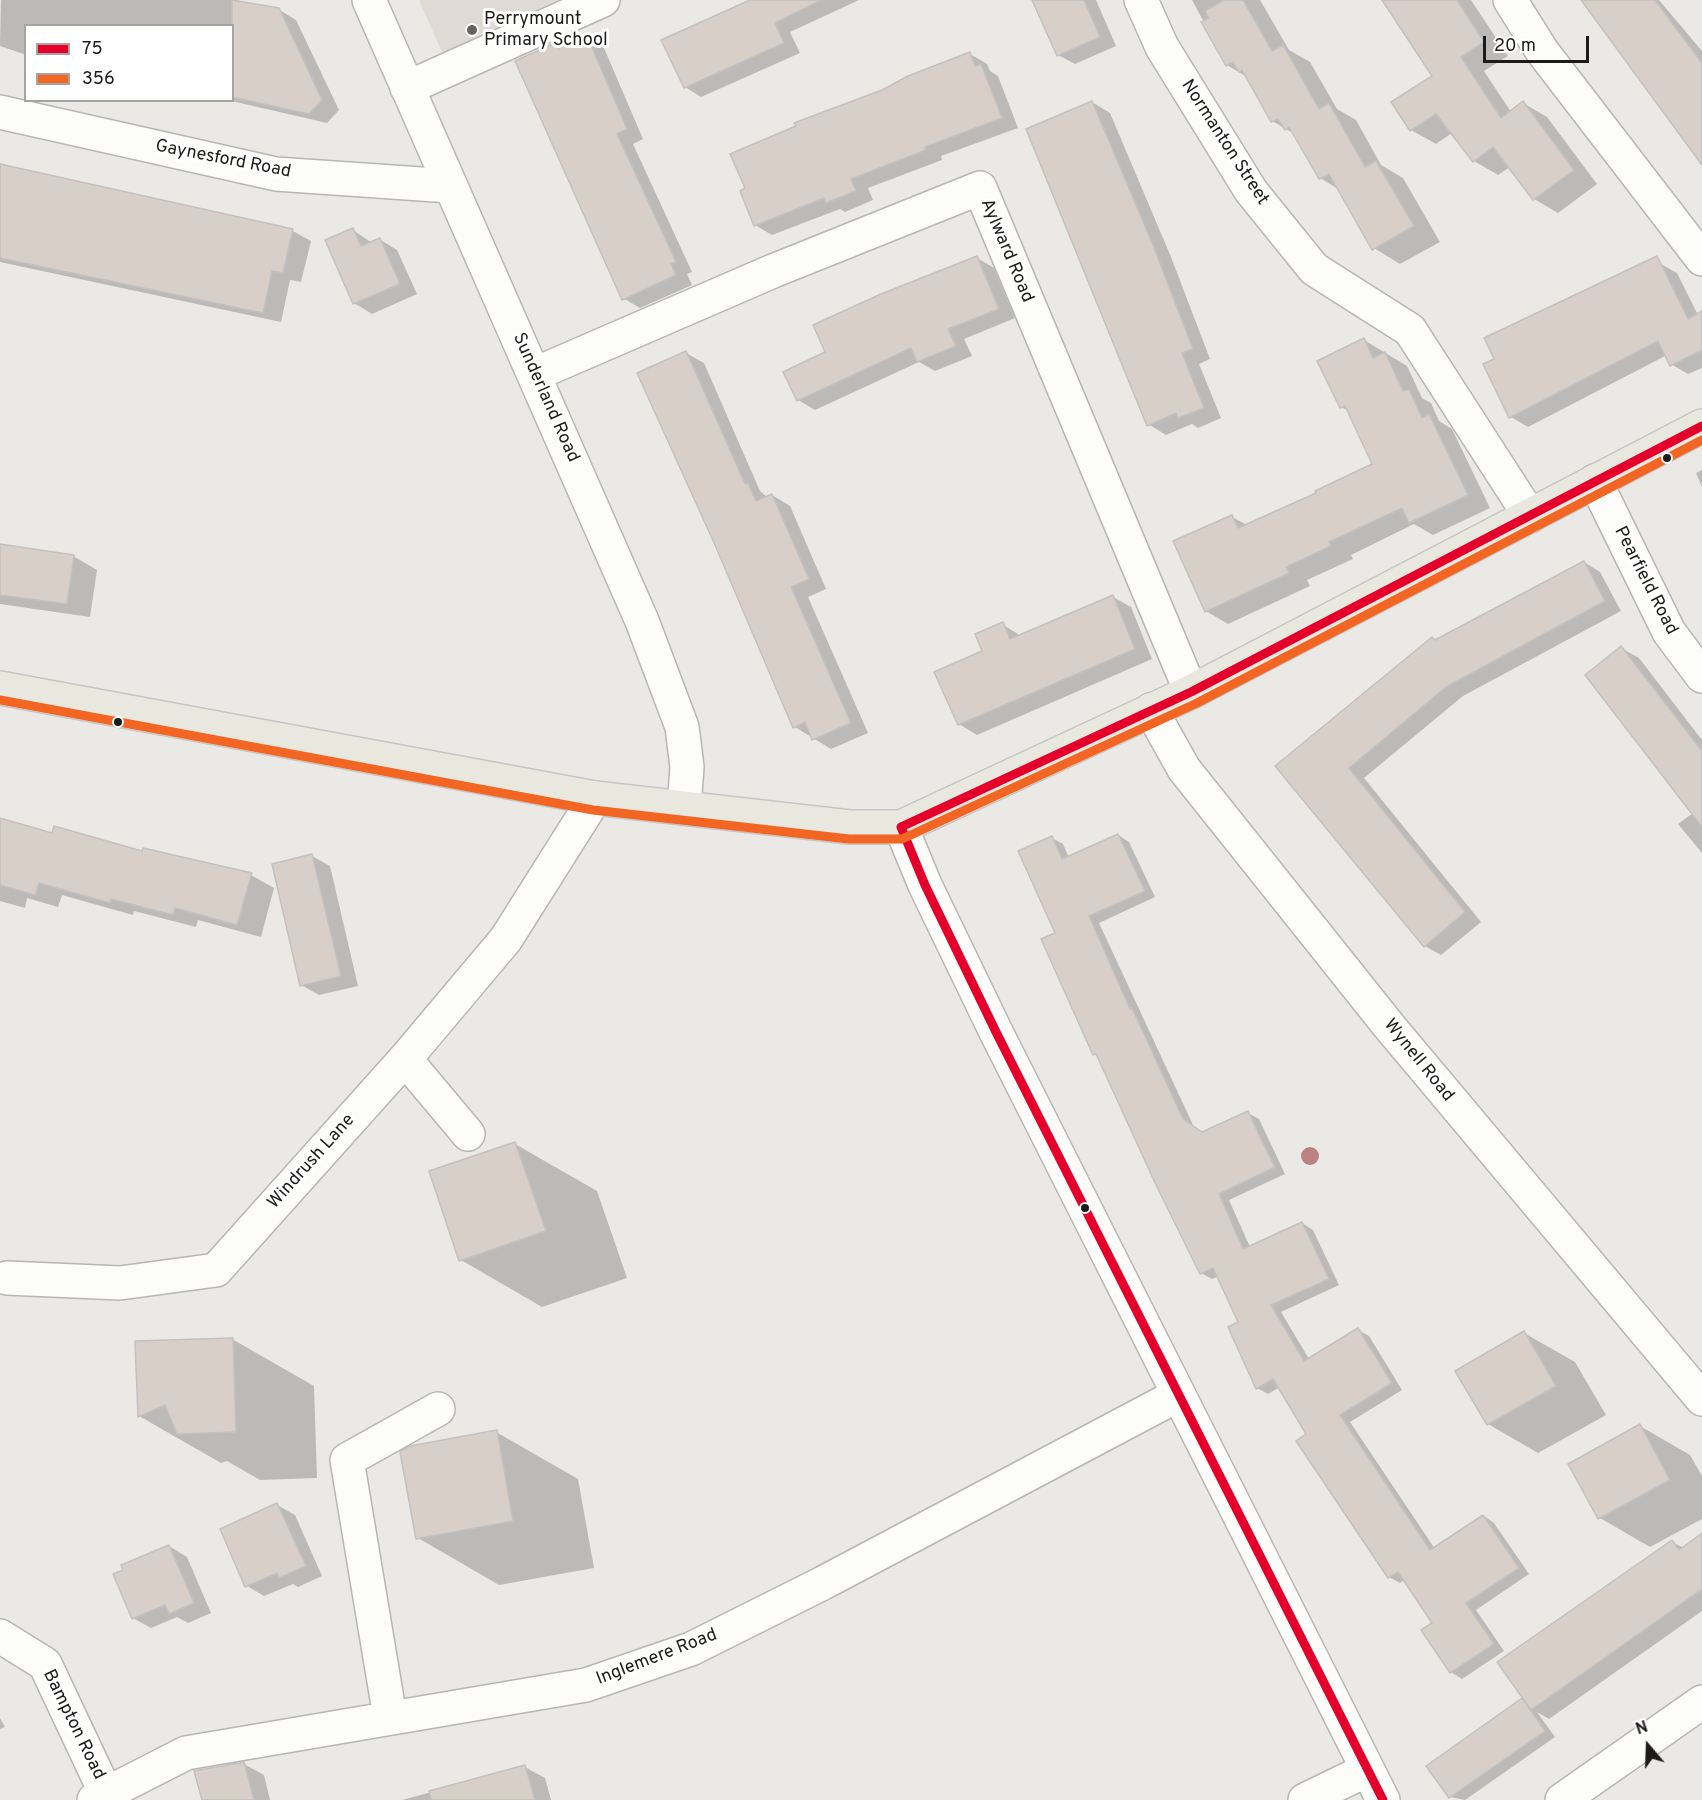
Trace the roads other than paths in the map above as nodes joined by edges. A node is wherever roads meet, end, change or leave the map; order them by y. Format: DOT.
graph roads {
  1 [pos="369,0"];
  2 [pos="603,0"];
  3 [pos="1141,0"];
  4 [pos="1510,0"];
  5 [pos="407,88"];
  6 [pos="0,112"];
  7 [pos="450,186"];
  8 [pos="1696,243"];
  9 [pos="535,374"];
  10 [pos="1702,426"];
  11 [pos="1595,481"];
  12 [pos="1530,516"];
  13 [pos="1702,676"];
  14 [pos="0,688"];
  15 [pos="1191,692"];
  16 [pos="1151,710"];
  17 [pos="595,798"];
  18 [pos="684,806"];
  19 [pos="901,827"];
  20 [pos="405,1059"];
  21 [pos="468,1134"];
  22 [pos="8,1278"];
  23 [pos="1178,1395"];
  24 [pos="1702,1399"];
  25 [pos="438,1409"];
  26 [pos="0,1636"];
  27 [pos="1702,1702"];
  28 [pos="390,1717"];
  29 [pos="1367,1770"];
  30 [pos="103,1798"];
  31 [pos="1305,1800"];
  32 [pos="1383,1800"];
  33 [pos="1562,1800"];
  1 -- 5 [label="street, Sunderland Road"];
  2 -- 5 [label="street"];
  3 -- 12 [label="street, Normanton Street"];
  4 -- 8 [label="street"];
  5 -- 7 [label="street, Sunderland Road"];
  6 -- 7 [label="street, Gaynesford Road"];
  7 -- 9 [label="street, Sunderland Road"];
  9 -- 15 [label="street, Aylward Road"];
  9 -- 18 [label="street, Sunderland Road"];
  10 -- 11 [label="main road"];
  11 -- 12 [label="main road"];
  11 -- 13 [label="street, Pearfield Road"];
  12 -- 15 [label="main road"];
  14 -- 17 [label="main road"];
  15 -- 16 [label="main road"];
  16 -- 19 [label="main road"];
  16 -- 24 [label="street, Wynell Road"];
  17 -- 18 [label="main road"];
  17 -- 20 [label="street, Windrush Lane"];
  18 -- 19 [label="main road"];
  19 -- 23 [label="street"];
  20 -- 21 [label="street"];
  20 -- 22 [label="street, Windrush Lane"];
  23 -- 28 [label="street, Inglemere Road"];
  23 -- 29 [label="street"];
  25 -- 28 [label="street"];
  26 -- 30 [label="street, Bampton Road"];
  27 -- 33 [label="street"];
  28 -- 30 [label="street, Inglemere Road"];
  29 -- 31 [label="street"];
  29 -- 32 [label="street"];
}
